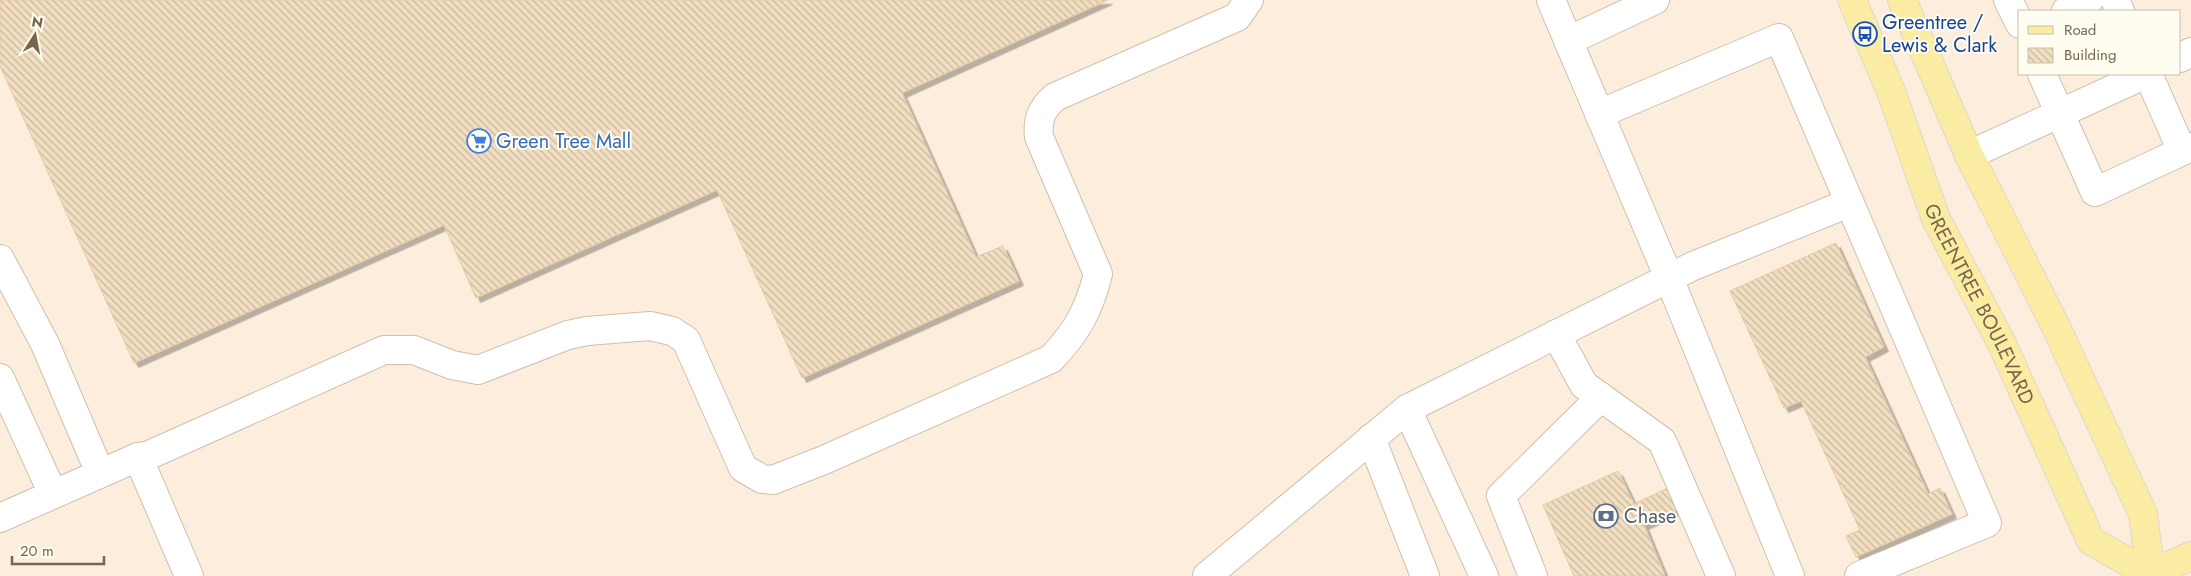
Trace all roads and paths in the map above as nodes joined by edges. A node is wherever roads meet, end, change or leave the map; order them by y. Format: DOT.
graph roads {
  1 [pos="1249,0"];
  2 [pos="1551,0"];
  3 [pos="1655,0"];
  4 [pos="1852,0"];
  5 [pos="1902,0"];
  6 [pos="2008,0"];
  7 [pos="2089,0"];
  8 [pos="2068,10"];
  9 [pos="2018,20"];
  10 [pos="1568,41"];
  11 [pos="2042,75"];
  12 [pos="2145,75"];
  13 [pos="2148,75"];
  14 [pos="1599,114"];
  15 [pos="2061,115"];
  16 [pos="2187,149"];
  17 [pos="1969,155"];
  18 [pos="1850,203"];
  19 [pos="0,258"];
  20 [pos="1669,278"];
  21 [pos="1556,334"];
  22 [pos="0,378"];
  23 [pos="1601,398"];
  24 [pos="1407,409"];
  25 [pos="1370,438"];
  26 [pos="138,457"];
  27 [pos="100,473"];
  28 [pos="53,494"];
  29 [pos="0,518"];
  30 [pos="2191,556"];
  31 [pos="2149,575"];
  32 [pos="189,576"];
  33 [pos="1207,576"];
  34 [pos="1425,576"];
  35 [pos="1484,576"];
  36 [pos="1534,576"];
  37 [pos="1721,576"];
  38 [pos="1790,576"];
  39 [pos="1859,576"];
  1 -- 26 [label="lane"];
  2 -- 10 [label="lane"];
  3 -- 10 [label="lane"];
  4 -- 31 [label="main road, GREENTREE BOULEVARD"];
  5 -- 17 [label="main road"];
  6 -- 9 [label="lane"];
  7 -- 8 [label="lane"];
  10 -- 14 [label="lane"];
  11 -- 15 [label="lane"];
  12 -- 15 [label="lane"];
  13 -- 16 [label="lane"];
  14 -- 18 [label="lane"];
  14 -- 20 [label="lane"];
  15 -- 16 [label="lane"];
  15 -- 17 [label="lane"];
  17 -- 31 [label="main road"];
  18 -- 20 [label="lane"];
  18 -- 39 [label="lane"];
  19 -- 27 [label="lane"];
  20 -- 21 [label="lane"];
  20 -- 38 [label="lane"];
  21 -- 23 [label="lane"];
  21 -- 24 [label="lane"];
  22 -- 28 [label="lane"];
  23 -- 36 [label="lane"];
  23 -- 37 [label="lane"];
  24 -- 25 [label="lane"];
  24 -- 35 [label="lane"];
  25 -- 33 [label="lane"];
  25 -- 34 [label="lane"];
  26 -- 27 [label="lane"];
  26 -- 32 [label="lane"];
  27 -- 28 [label="lane"];
  28 -- 29 [label="lane"];
  30 -- 31 [label="main road"];
}
